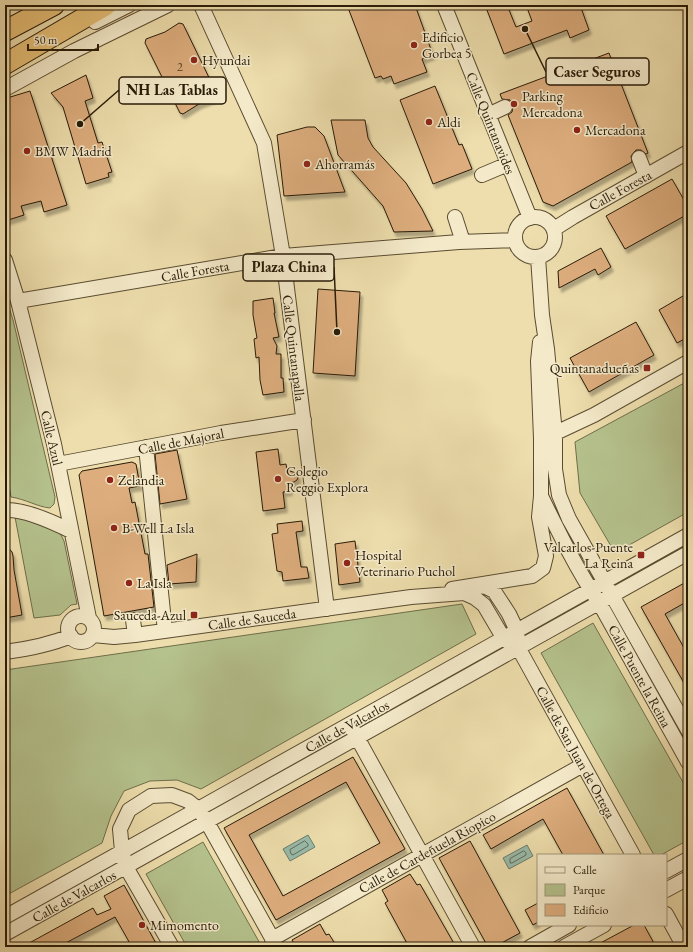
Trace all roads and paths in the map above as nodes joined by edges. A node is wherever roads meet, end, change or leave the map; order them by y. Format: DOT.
graph roads {
  1 [pos="54,5"];
  2 [pos="106,5"];
  3 [pos="129,5"];
  4 [pos="168,5"];
  5 [pos="201,5"];
  6 [pos="444,5"];
  7 [pos="5,31"];
  8 [pos="5,66"];
  9 [pos="5,89"];
  10 [pos="505,107"];
  11 [pos="488,115"];
  12 [pos="688,152"];
  13 [pos="639,158"];
  14 [pos="508,164"];
  15 [pos="482,174"];
  16 [pos="646,176"];
  17 [pos="455,217"];
  18 [pos="530,218"];
  19 [pos="554,229"];
  20 [pos="516,240"];
  21 [pos="463,242"];
  22 [pos="283,256"];
  23 [pos="538,257"];
  24 [pos="5,260"];
  25 [pos="18,301"];
  26 [pos="542,315"];
  27 [pos="688,362"];
  28 [pos="304,420"];
  29 [pos="555,434"];
  30 [pos="541,439"];
  31 [pos="146,447"];
  32 [pos="58,464"];
  33 [pos="541,496"];
  34 [pos="66,503"];
  35 [pos="5,505"];
  36 [pos="5,510"];
  37 [pos="71,531"];
  38 [pos="688,535"];
  39 [pos="688,553"];
  40 [pos="604,582"];
  41 [pos="474,585"];
  42 [pos="590,590"];
  43 [pos="613,596"];
  44 [pos="411,597"];
  45 [pos="600,604"];
  46 [pos="327,609"];
  47 [pos="89,618"];
  48 [pos="133,620"];
  49 [pos="165,631"];
  50 [pos="517,631"];
  51 [pos="93,634"];
  52 [pos="135,635"];
  53 [pos="70,636"];
  54 [pos="504,639"];
  55 [pos="518,649"];
  56 [pos="5,652"];
  57 [pos="683,710"];
  58 [pos="350,725"];
  59 [pos="688,730"];
  60 [pos="357,738"];
  61 [pos="688,762"];
  62 [pos="583,765"];
  63 [pos="198,809"];
  64 [pos="207,822"];
  65 [pos="122,851"];
  66 [pos="632,854"];
  67 [pos="422,855"];
  68 [pos="688,859"];
  69 [pos="126,867"];
  70 [pos="667,870"];
  71 [pos="688,878"];
  72 [pos="667,889"];
  73 [pos="667,916"];
  74 [pos="5,917"];
  75 [pos="567,926"];
  76 [pos="602,926"];
  77 [pos="5,934"];
  78 [pos="274,943"];
  79 [pos="172,947"];
  80 [pos="473,947"];
  81 [pos="530,947"];
  82 [pos="564,947"];
  83 [pos="684,947"];
  1 -- 7 [label="highway"];
  2 -- 8 [label="highway"];
  3 -- 8 [label="street"];
  4 -- 9 [label="street"];
  5 -- 22 [label="street, Calle Quintanapalla"];
  6 -- 11 [label="street, Calle Quintanavides"];
  10 -- 11 [label="street"];
  11 -- 14 [label="street, Calle Quintanavides"];
  12 -- 16 [label="street, Calle Foresta"];
  13 -- 16 [label="street"];
  14 -- 15 [label="street"];
  14 -- 18 [label="street, Calle Quintanavides"];
  16 -- 19 [label="street, Calle Foresta"];
  17 -- 21 [label="street"];
  18 -- 19 [label="street"];
  18 -- 20 [label="street"];
  19 -- 23 [label="street"];
  20 -- 21 [label="street, Calle Foresta"];
  20 -- 23 [label="street"];
  21 -- 22 [label="street, Calle Foresta"];
  22 -- 25 [label="street, Calle Foresta"];
  22 -- 28 [label="street, Calle Quintanapalla"];
  23 -- 26 [label="street"];
  24 -- 25 [label="street, Calle Azul"];
  25 -- 32 [label="street, Calle Azul"];
  26 -- 29 [label="street"];
  26 -- 30 [label="street"];
  27 -- 29 [label="street"];
  28 -- 31 [label="street, Calle de Majoral"];
  28 -- 46 [label="street, Calle Quintanapalla"];
  29 -- 30 [label="street"];
  29 -- 40 [label="street"];
  30 -- 33 [label="street"];
  31 -- 32 [label="street, Calle de Majoral"];
  31 -- 49 [label="street"];
  32 -- 34 [label="street, Calle Azul"];
  33 -- 41 [label="street, Calle de Sauceda"];
  33 -- 42 [label="street"];
  34 -- 35 [label="street"];
  34 -- 37 [label="street, Calle Azul"];
  36 -- 37 [label="street"];
  37 -- 47 [label="street, Calle Azul"];
  38 -- 40 [label="street, Calle de Valcarlos"];
  39 -- 43 [label="street, Calle de Valcarlos"];
  40 -- 42 [label="street, Calle de Valcarlos"];
  40 -- 43 [label="street, Calle Puente la Reina"];
  41 -- 44 [label="street, Calle de Sauceda"];
  41 -- 50 [label="street, Calle de Sauceda"];
  42 -- 45 [label="street, Calle Puente la Reina"];
  42 -- 50 [label="street, Calle de Valcarlos"];
  43 -- 45 [label="street, Calle de Valcarlos"];
  43 -- 57 [label="street, Calle Puente la Reina"];
  44 -- 46 [label="street, Calle de Sauceda"];
  44 -- 54 [label="street, Calle de Sauceda"];
  45 -- 55 [label="street, Calle de Valcarlos"];
  45 -- 61 [label="street, Calle Puente la Reina"];
  46 -- 49 [label="street, Calle de Sauceda"];
  47 -- 51 [label="street"];
  47 -- 53 [label="street"];
  48 -- 52 [label="street"];
  49 -- 52 [label="street, Calle de Sauceda"];
  50 -- 54 [label="street, Calle de Valcarlos"];
  50 -- 55 [label="street, Calle de San Juan de Ortega"];
  51 -- 52 [label="street, Calle de Sauceda"];
  51 -- 53 [label="street"];
  53 -- 56 [label="street"];
  54 -- 55 [label="street, Calle de San Juan de Ortega"];
  54 -- 58 [label="street, Calle de Valcarlos"];
  55 -- 60 [label="street, Calle de Valcarlos"];
  55 -- 62 [label="street, Calle de San Juan de Ortega"];
  57 -- 59 [label="street, Calle Puente la Reina"];
  58 -- 60 [label="street"];
  58 -- 63 [label="street, Calle de Valcarlos"];
  60 -- 64 [label="street, Calle de Valcarlos"];
  60 -- 67 [label="street"];
  62 -- 66 [label="street, Calle de San Juan de Ortega"];
  62 -- 67 [label="street, Calle de Cardeñuela Riopico"];
  63 -- 64 [label="street"];
  63 -- 65 [label="street, Calle de Valcarlos"];
  63 -- 65 [label="street"];
  64 -- 69 [label="street, Calle de Valcarlos"];
  64 -- 78 [label="street"];
  65 -- 69 [label="street"];
  65 -- 74 [label="street, Calle de Valcarlos"];
  67 -- 78 [label="street, Calle de Cardeñuela Riopico"];
  67 -- 80 [label="street"];
  68 -- 70 [label="street"];
  69 -- 77 [label="street, Calle de Valcarlos"];
  69 -- 79 [label="street"];
  71 -- 72 [label="street"];
  73 -- 83 [label="street"];
  75 -- 81 [label="street"];
  76 -- 82 [label="street"];
}
